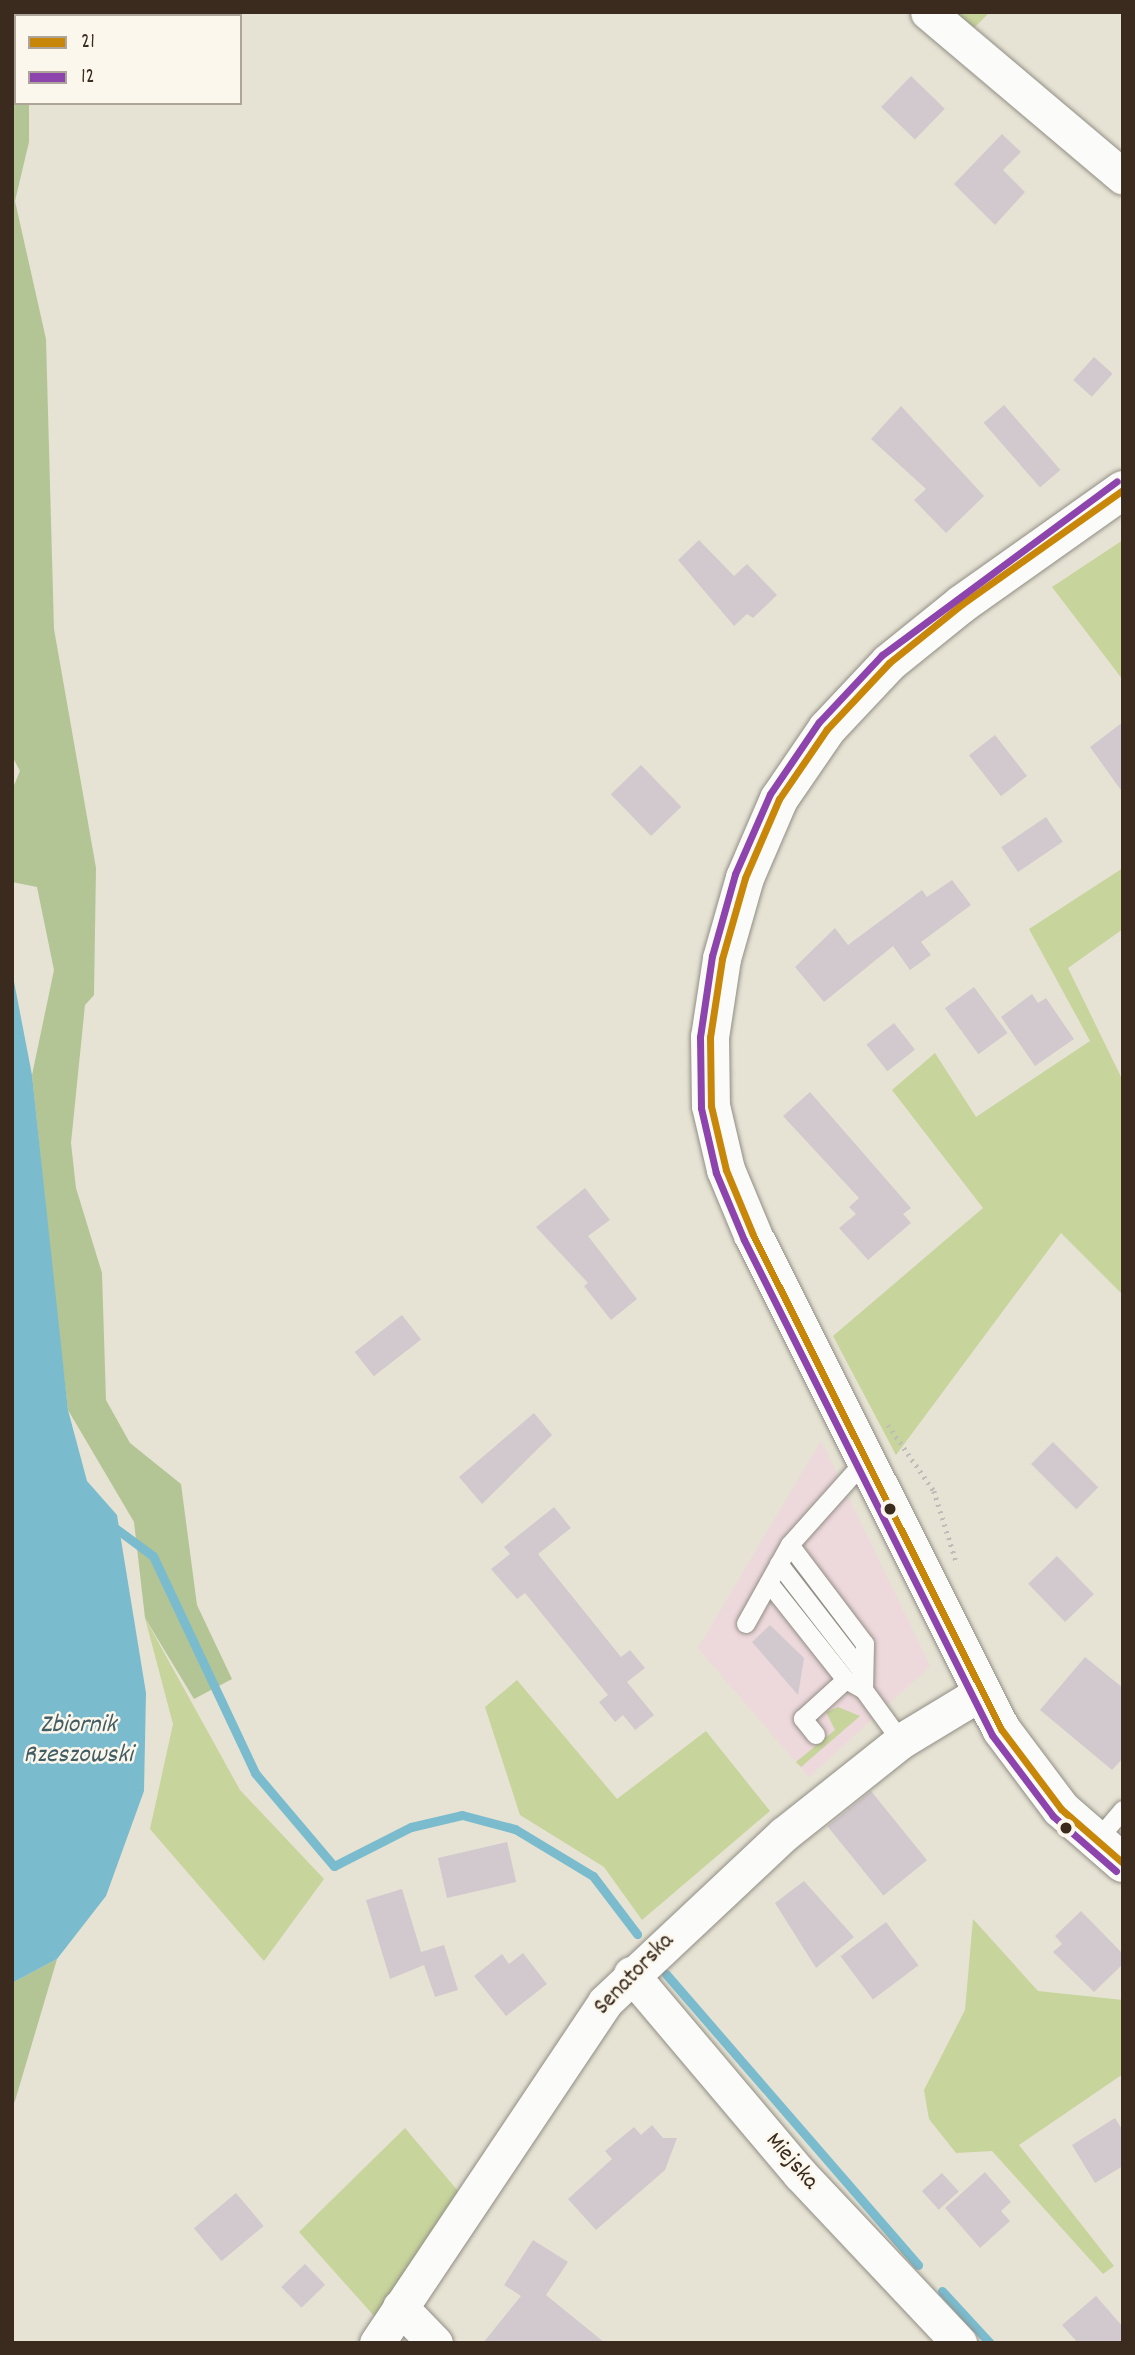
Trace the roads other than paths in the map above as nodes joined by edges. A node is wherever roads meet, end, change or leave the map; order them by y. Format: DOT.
graph roads {
  1 [pos="928,12"];
  2 [pos="1123,177"];
  3 [pos="1123,490"];
  4 [pos="867,1459"];
  5 [pos="790,1545"];
  6 [pos="779,1564"];
  7 [pos="769,1583"];
  8 [pos="746,1624"];
  9 [pos="846,1681"];
  10 [pos="864,1682"];
  11 [pos="982,1692"];
  12 [pos="816,1735"];
  13 [pos="901,1741"];
  14 [pos="1123,1810"];
  15 [pos="1109,1853"];
  16 [pos="631,1974"];
  17 [pos="400,2307"];
  18 [pos="376,2343"];
  19 [pos="435,2343"];
  20 [pos="959,2343"];
  1 -- 2 [label="street"];
  3 -- 4 [label="street"];
  4 -- 5 [label="lane"];
  4 -- 11 [label="street"];
  5 -- 6 [label="lane"];
  5 -- 10 [label="lane"];
  6 -- 7 [label="lane"];
  6 -- 10 [label="lane"];
  7 -- 8 [label="lane"];
  7 -- 9 [label="lane"];
  9 -- 10 [label="lane"];
  9 -- 12 [label="lane"];
  10 -- 13 [label="lane"];
  11 -- 13 [label="street, Senatorska"];
  11 -- 15 [label="street"];
  13 -- 16 [label="street, Senatorska"];
  14 -- 15 [label="lane"];
  16 -- 17 [label="street, Senatorska"];
  16 -- 20 [label="street, Miejska"];
  17 -- 18 [label="street, Senatorska"];
  17 -- 19 [label="street"];
}
